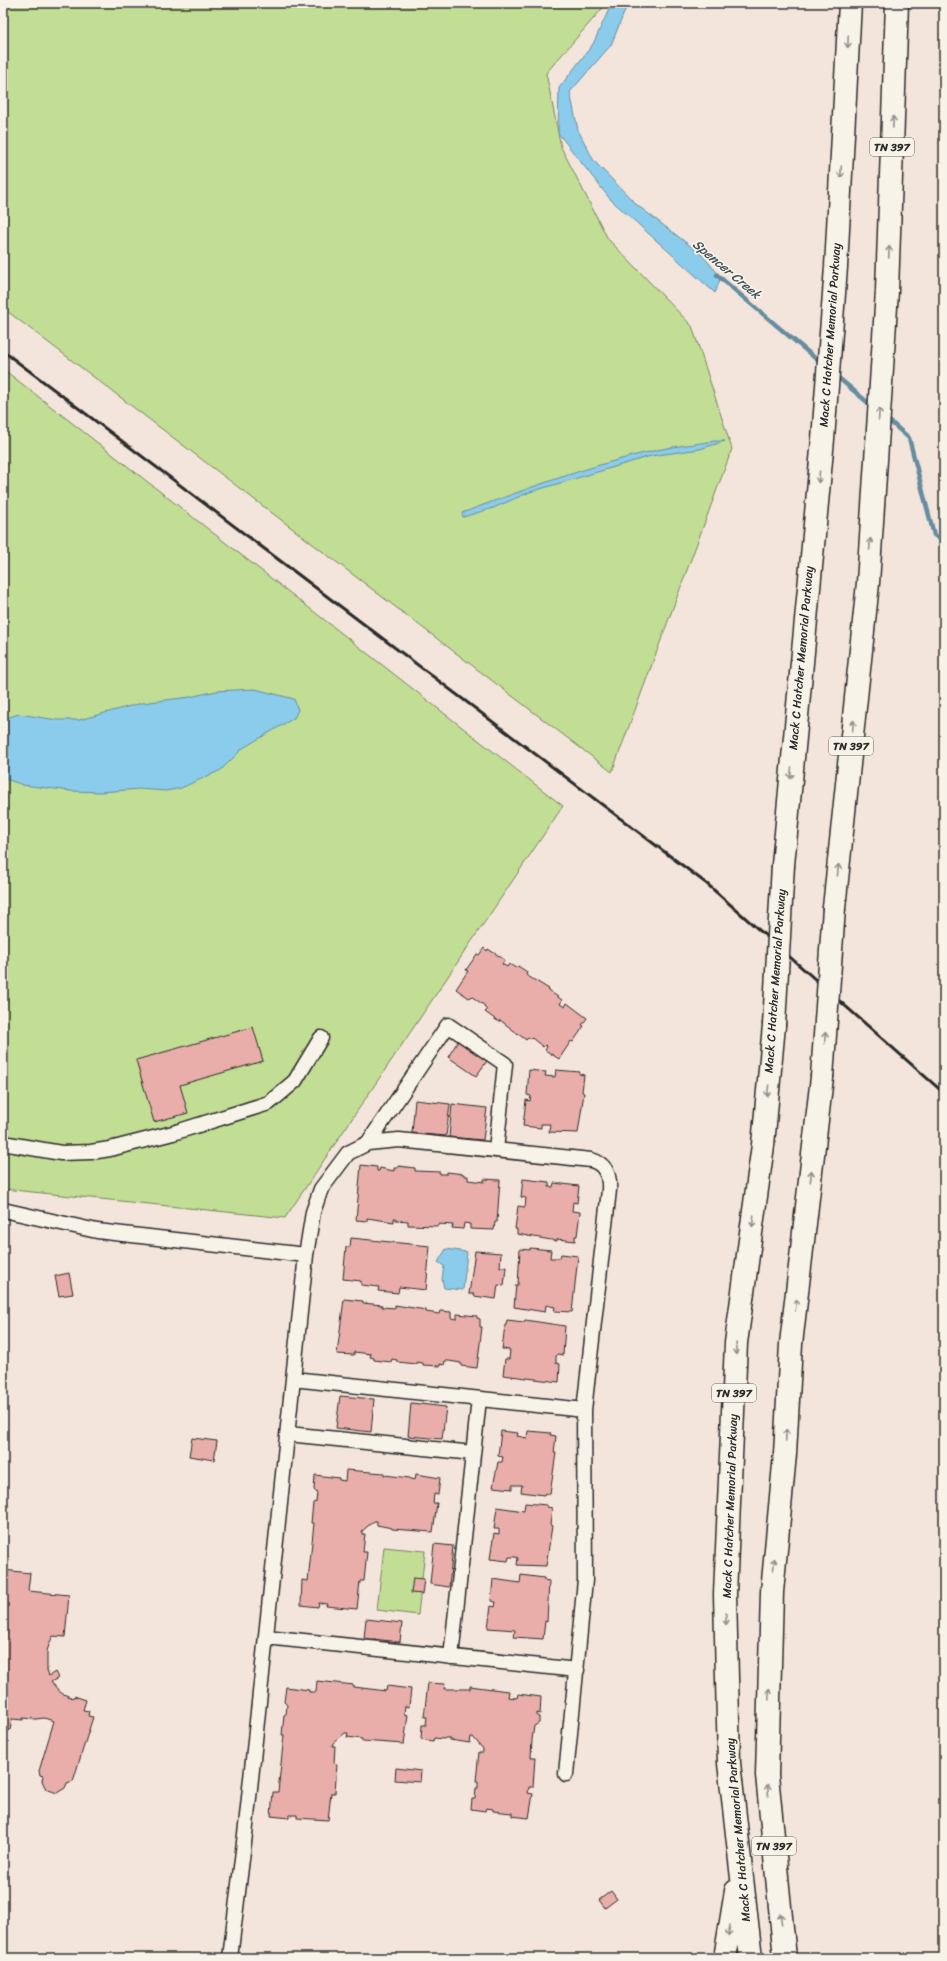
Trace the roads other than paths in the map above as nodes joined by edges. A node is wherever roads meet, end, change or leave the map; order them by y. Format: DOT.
graph roads {
  1 [pos="850,3"];
  2 [pos="897,3"];
  3 [pos="321,1038"];
  4 [pos="3,1143"];
  5 [pos="368,1143"];
  6 [pos="496,1150"];
  7 [pos="3,1210"];
  8 [pos="306,1255"];
  9 [pos="293,1379"];
  10 [pos="479,1399"];
  11 [pos="584,1410"];
  12 [pos="288,1434"];
  13 [pos="473,1453"];
  14 [pos="266,1637"];
  15 [pos="451,1657"];
  16 [pos="577,1670"];
  17 [pos="566,1774"];
  18 [pos="740,1864"];
  19 [pos="230,1958"];
  20 [pos="725,1958"];
  21 [pos="751,1958"];
  22 [pos="785,1958"];
  1 -- 18 [label="highway, Mack C Hatcher Memorial Parkway / TN 397, one-way, bridge"];
  22 -- 2 [label="highway, TN 397, one-way, bridge"];
  3 -- 4 [label="street"];
  5 -- 6 [label="street"];
  5 -- 6 [label="street"];
  5 -- 8 [label="street"];
  6 -- 11 [label="street"];
  7 -- 8 [label="street"];
  8 -- 9 [label="street"];
  9 -- 10 [label="street"];
  9 -- 12 [label="street"];
  10 -- 11 [label="street"];
  10 -- 13 [label="street"];
  11 -- 16 [label="street"];
  12 -- 13 [label="street"];
  12 -- 14 [label="street"];
  13 -- 15 [label="street"];
  14 -- 15 [label="street"];
  14 -- 19 [label="street"];
  15 -- 16 [label="street"];
  16 -- 17 [label="street"];
  18 -- 20 [label="highway, one-way"];
  18 -- 21 [label="highway, Mack C Hatcher Memorial Parkway / TN 397"];
}
